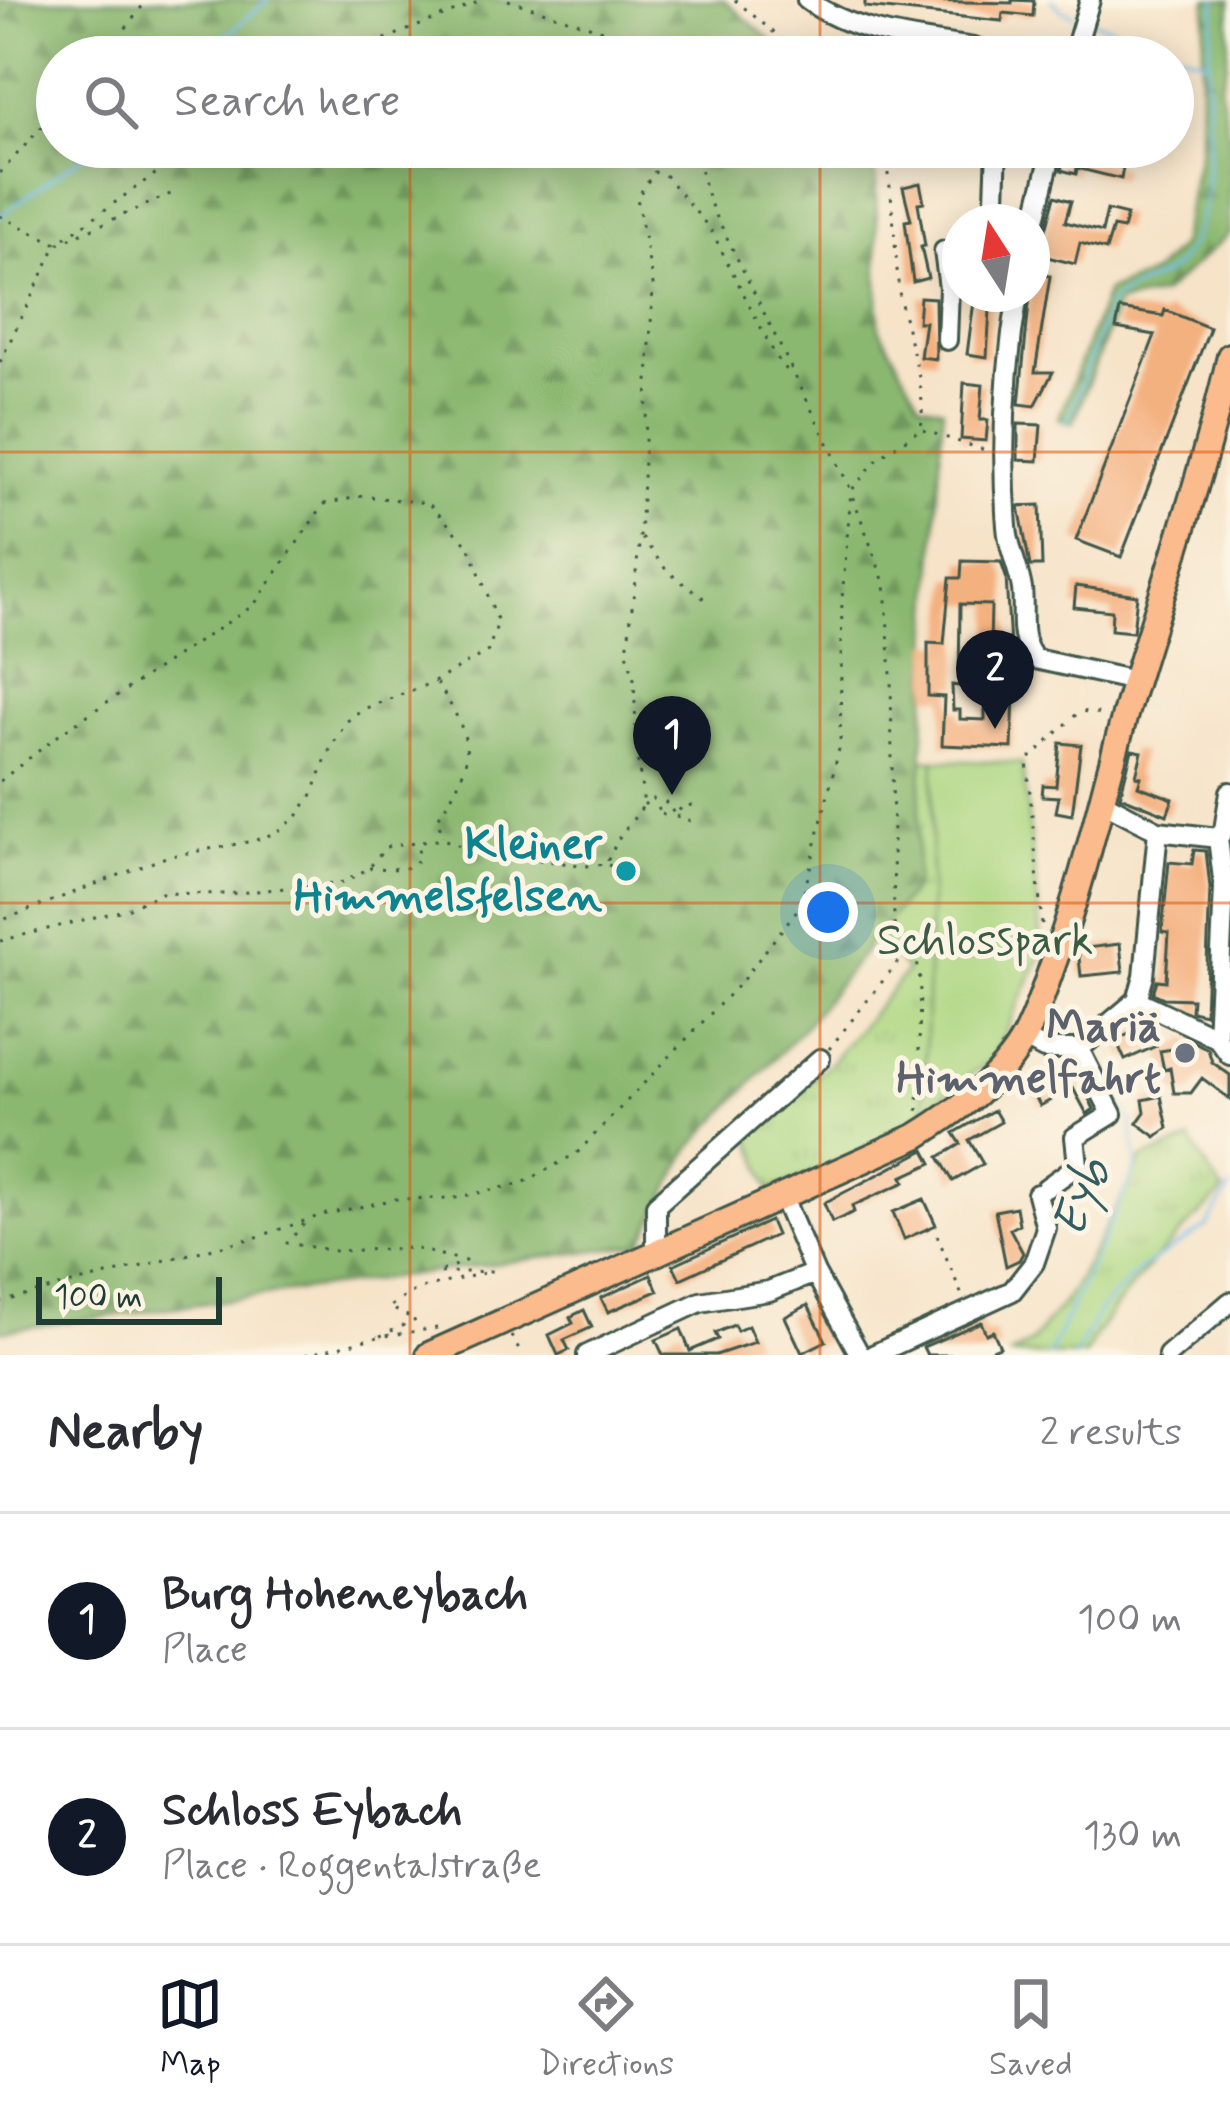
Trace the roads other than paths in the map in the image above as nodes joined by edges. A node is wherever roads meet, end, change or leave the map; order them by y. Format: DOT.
graph roads {
  1 [pos="807,0"];
  2 [pos="905,36"];
  3 [pos="996,168"];
  4 [pos="1048,168"];
  5 [pos="997,204"];
  6 [pos="1039,204"];
  7 [pos="948,312"];
  8 [pos="1016,312"];
  9 [pos="947,340"];
  10 [pos="1230,356"];
  11 [pos="1135,681"];
  12 [pos="1230,792"];
  13 [pos="1103,802"];
  14 [pos="1158,831"];
  15 [pos="1218,838"];
  16 [pos="1227,892"];
  17 [pos="1137,1000"];
  18 [pos="1024,1038"];
  19 [pos="1216,1038"];
  20 [pos="1079,1048"];
  21 [pos="1230,1055"];
  22 [pos="820,1059"];
  23 [pos="783,1198"];
  24 [pos="656,1252"];
  25 [pos="815,1273"];
  26 [pos="1230,1302"];
  27 [pos="429,1355"];
  28 [pos="587,1355"];
  29 [pos="860,1355"];
  30 [pos="873,1355"];
  31 [pos="1168,1355"];
  1 -- 2 [label="street"];
  3 -- 5 [label="street"];
  4 -- 6 [label="street"];
  7 -- 9 [label="street"];
  8 -- 11 [label="street"];
  10 -- 11 [label="main road"];
  11 -- 13 [label="main road"];
  12 -- 15 [label="street"];
  13 -- 14 [label="street"];
  13 -- 18 [label="main road"];
  14 -- 15 [label="street"];
  14 -- 17 [label="street"];
  15 -- 16 [label="street"];
  16 -- 19 [label="street"];
  17 -- 19 [label="street"];
  17 -- 20 [label="street"];
  18 -- 20 [label="street"];
  18 -- 23 [label="main road"];
  19 -- 21 [label="street"];
  20 -- 30 [label="street"];
  22 -- 24 [label="street"];
  23 -- 24 [label="main road"];
  23 -- 25 [label="street"];
  24 -- 27 [label="main road"];
  25 -- 28 [label="street"];
  25 -- 29 [label="street"];
  26 -- 31 [label="street"];
}
